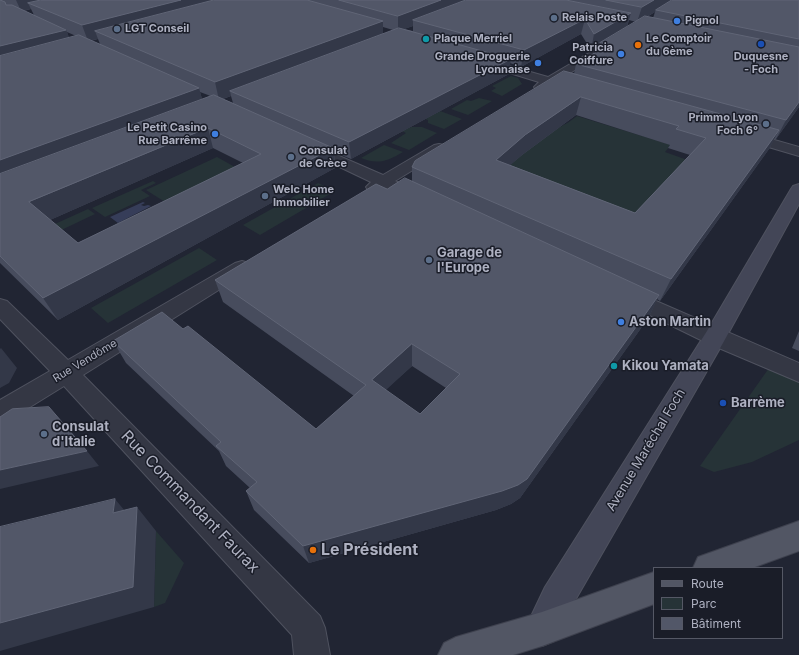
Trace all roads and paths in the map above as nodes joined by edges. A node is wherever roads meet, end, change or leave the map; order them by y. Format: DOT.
graph roads {
  1 [pos="615,41"];
  2 [pos="467,57"];
  3 [pos="550,81"];
  4 [pos="567,86"];
  5 [pos="529,94"];
  6 [pos="732,132"];
  7 [pos="456,138"];
  8 [pos="296,141"];
  9 [pos="799,152"];
  10 [pos="384,182"];
  11 [pos="799,189"];
  12 [pos="362,195"];
  13 [pos="435,206"];
  14 [pos="255,259"];
  15 [pos="615,290"];
  16 [pos="0,306"];
  17 [pos="715,337"];
  18 [pos="66,373"];
  19 [pos="799,373"];
  20 [pos="0,413"];
  21 [pos="799,536"];
  22 [pos="712,567"];
  23 [pos="653,588"];
  24 [pos="542,628"];
  25 [pos="312,655"];
  26 [pos="456,655"];
  1 -- 3 [label="street"];
  2 -- 3 [label="street"];
  3 -- 4 [label="street"];
  3 -- 5 [label="street"];
  6 -- 9 [label="street"];
  7 -- 10 [label="street"];
  8 -- 10 [label="street"];
  10 -- 12 [label="street"];
  10 -- 13 [label="street"];
  11 -- 17 [label="main road, Avenue Maréchal Foch"];
  14 -- 18 [label="street, Rue Vendôme"];
  15 -- 17 [label="street"];
  16 -- 18 [label="street, Rue Commandant Faurax"];
  17 -- 19 [label="street"];
  17 -- 24 [label="main road, Avenue Maréchal Foch"];
  18 -- 20 [label="street, Rue Vendôme"];
  18 -- 25 [label="street, Rue Commandant Faurax"];
  21 -- 22 [label="main road"];
  23 -- 24 [label="main road"];
  24 -- 26 [label="main road"];
}
